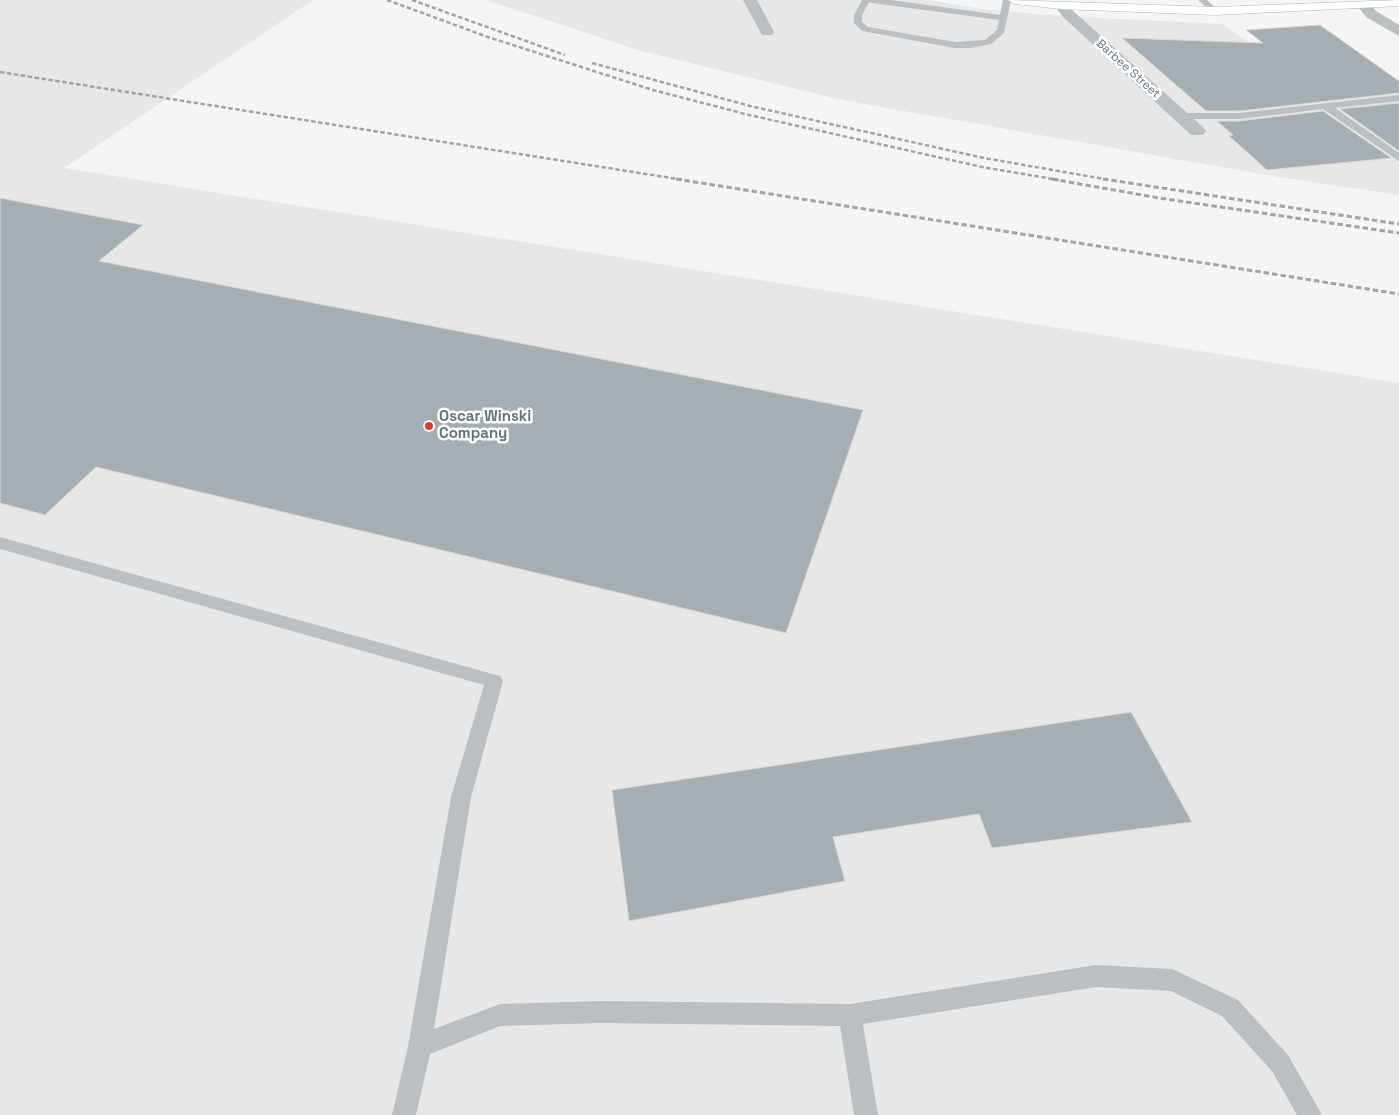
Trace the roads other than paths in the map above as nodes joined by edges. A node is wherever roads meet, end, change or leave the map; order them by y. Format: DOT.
graph roads {
  1 [pos="750,0"];
  2 [pos="866,0"];
  3 [pos="872,0"];
  4 [pos="1007,0"];
  5 [pos="1015,0"];
  6 [pos="1202,0"];
  7 [pos="1360,2"];
  8 [pos="1399,2"];
  9 [pos="1062,5"];
  10 [pos="1215,12"];
  11 [pos="1004,18"];
  12 [pos="767,32"];
  13 [pos="1399,32"];
  14 [pos="1399,98"];
  15 [pos="1326,106"];
  16 [pos="1181,116"];
  17 [pos="1197,131"];
  18 [pos="1399,158"];
  19 [pos="0,543"];
  20 [pos="850,1015"];
  21 [pos="420,1046"];
  22 [pos="404,1115"];
  23 [pos="866,1115"];
  24 [pos="1310,1115"];
  1 -- 12 [label="street"];
  2 -- 11 [label="lane"];
  3 -- 11 [label="lane"];
  4 -- 11 [label="lane"];
  5 -- 9 [label="main road"];
  6 -- 10 [label="lane"];
  7 -- 8 [label="main road"];
  7 -- 10 [label="main road"];
  7 -- 13 [label="street"];
  9 -- 10 [label="main road"];
  9 -- 16 [label="street, Barbee Street"];
  14 -- 15 [label="lane"];
  15 -- 16 [label="lane"];
  15 -- 18 [label="lane"];
  16 -- 17 [label="street, Barbee Street"];
  19 -- 21 [label="lane"];
  20 -- 21 [label="lane"];
  20 -- 23 [label="lane"];
  20 -- 24 [label="lane"];
  21 -- 22 [label="lane"];
}
